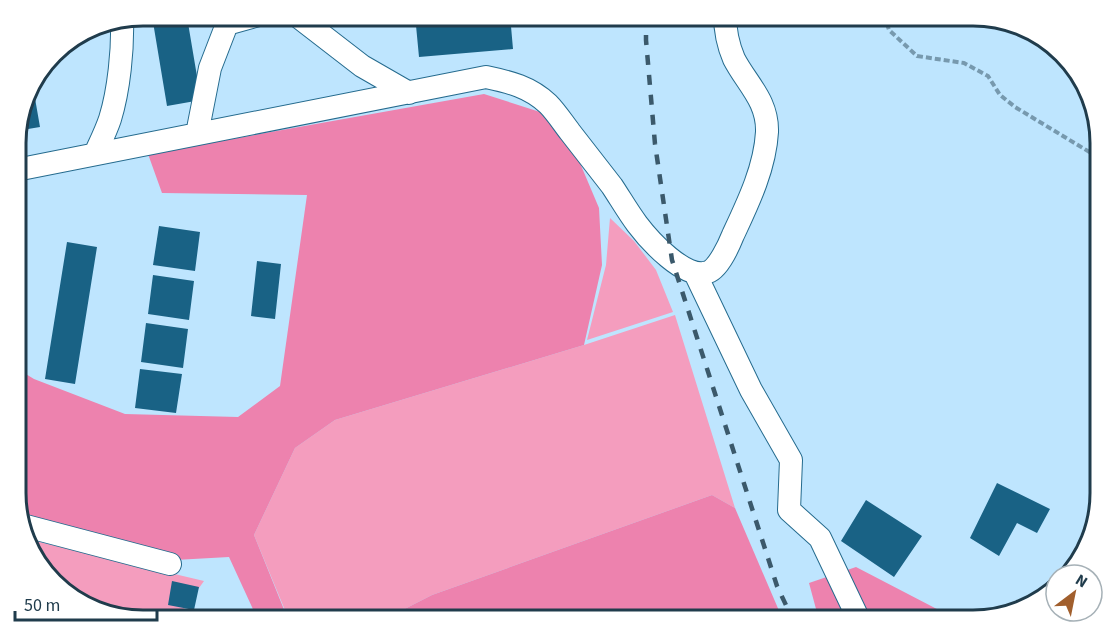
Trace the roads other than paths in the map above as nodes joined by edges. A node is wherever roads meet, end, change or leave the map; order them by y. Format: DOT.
graph roads {
  1 [pos="226,26"];
  2 [pos="310,26"];
  3 [pos="725,26"];
  4 [pos="122,28"];
  5 [pos="409,93"];
  6 [pos="198,134"];
  7 [pos="95,154"];
  8 [pos="26,168"];
  9 [pos="695,273"];
  10 [pos="31,527"];
  11 [pos="170,564"];
  12 [pos="854,609"];
  1 -- 6 [label="street"];
  2 -- 5 [label="street"];
  3 -- 9 [label="street"];
  4 -- 7 [label="street"];
  5 -- 6 [label="street"];
  5 -- 9 [label="street"];
  6 -- 7 [label="street"];
  7 -- 8 [label="street"];
  9 -- 12 [label="street"];
  10 -- 11 [label="street"];
}
